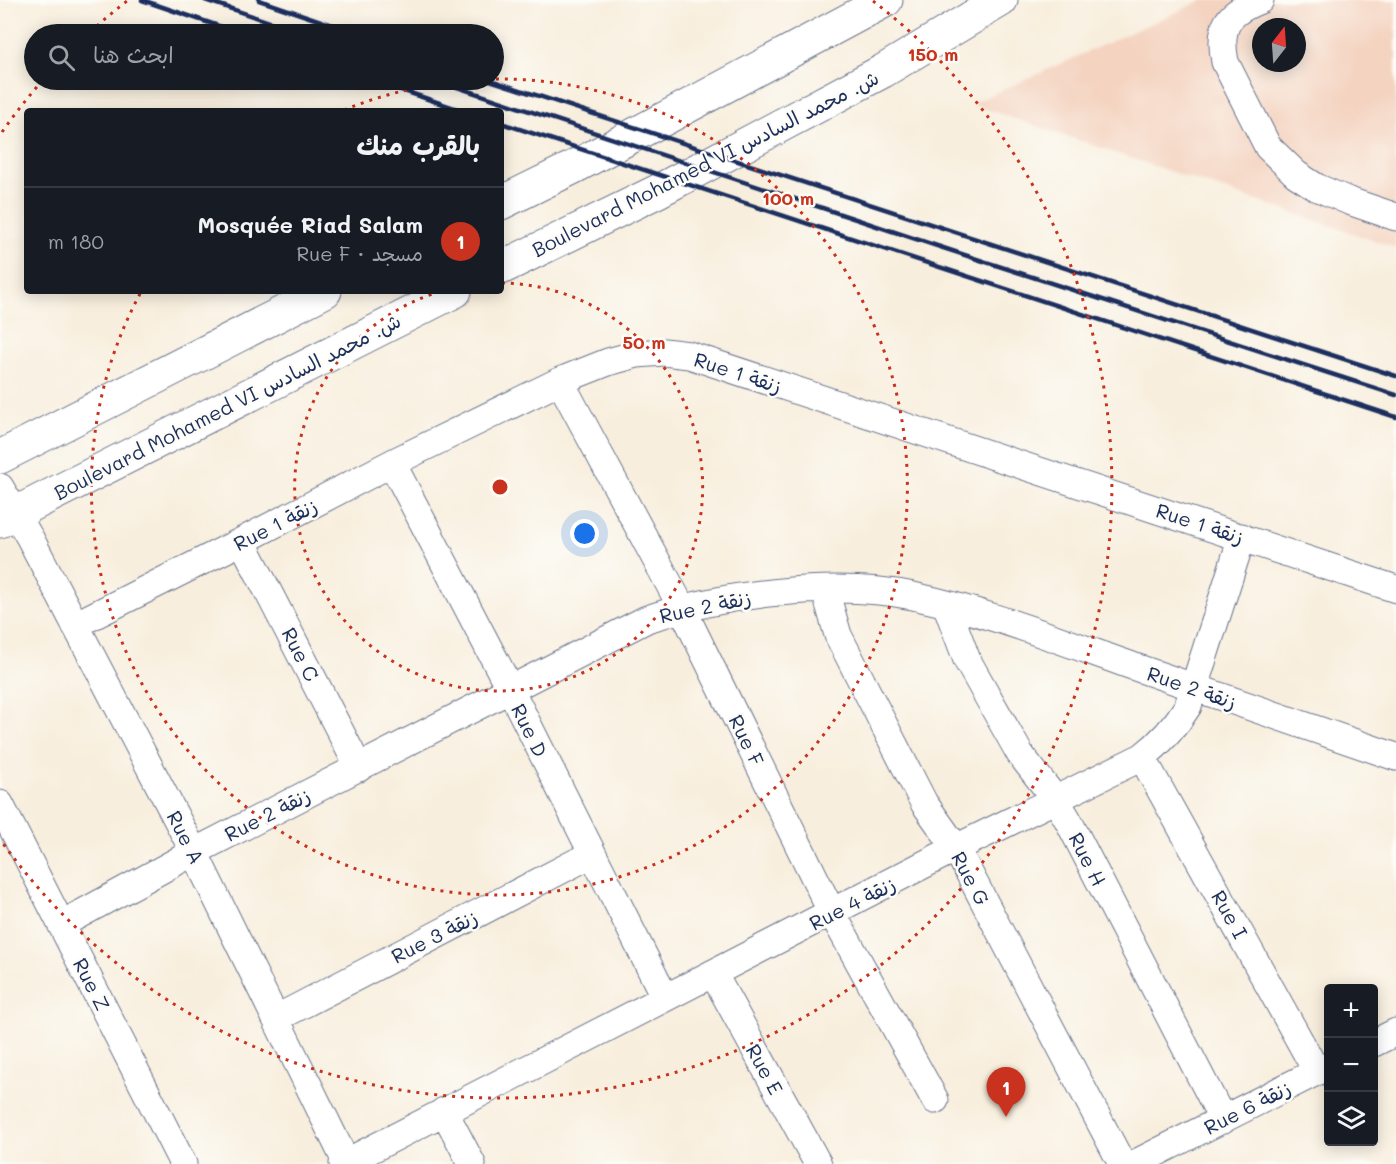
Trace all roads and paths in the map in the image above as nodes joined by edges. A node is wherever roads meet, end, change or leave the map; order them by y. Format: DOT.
graph roads {
  1 [pos="886,0"];
  2 [pos="1001,0"];
  3 [pos="1260,0"];
  4 [pos="504,202"];
  5 [pos="1396,217"];
  6 [pos="504,267"];
  7 [pos="319,294"];
  8 [pos="449,294"];
  9 [pos="560,381"];
  10 [pos="0,457"];
  11 [pos="392,463"];
  12 [pos="5,507"];
  13 [pos="1242,537"];
  14 [pos="242,541"];
  15 [pos="1396,589"];
  16 [pos="825,590"];
  17 [pos="946,604"];
  18 [pos="682,608"];
  19 [pos="75,625"];
  20 [pos="1195,688"];
  21 [pos="510,689"];
  22 [pos="1142,757"];
  23 [pos="1396,757"];
  24 [pos="359,768"];
  25 [pos="1056,800"];
  26 [pos="0,804"];
  27 [pos="956,848"];
  28 [pos="194,852"];
  29 [pos="592,854"];
  30 [pos="832,913"];
  31 [pos="62,924"];
  32 [pos="713,973"];
  33 [pos="665,999"];
  34 [pos="277,1018"];
  35 [pos="1396,1032"];
  36 [pos="1378,1041"];
  37 [pos="1323,1069"];
  38 [pos="934,1100"];
  39 [pos="444,1111"];
  40 [pos="1223,1120"];
  41 [pos="345,1163"];
  42 [pos="183,1164"];
  43 [pos="472,1164"];
  44 [pos="818,1164"];
  45 [pos="1122,1164"];
  46 [pos="1134,1164"];
  1 -- 4 [label="main road"];
  2 -- 6 [label="main road, Boulevard Mohamed VI ش. محمد السادس"];
  3 -- 5 [label="street"];
  7 -- 10 [label="main road"];
  8 -- 12 [label="main road, Boulevard Mohamed VI ش. محمد السادس"];
  9 -- 11 [label="street, Rue 1 زنقة"];
  9 -- 13 [label="street, Rue 1 زنقة"];
  9 -- 18 [label="street, Rue F"];
  11 -- 14 [label="street, Rue 1 زنقة"];
  11 -- 21 [label="street, Rue D"];
  12 -- 19 [label="street, Rue A"];
  13 -- 15 [label="street, Rue 1 زنقة"];
  13 -- 20 [label="street, Rue 4 زنقة"];
  14 -- 19 [label="street, Rue 1 زنقة"];
  14 -- 24 [label="street, Rue C"];
  16 -- 17 [label="street, Rue 2 زنقة"];
  16 -- 18 [label="street, Rue 2 زنقة"];
  16 -- 27 [label="street, Rue G"];
  17 -- 20 [label="street, Rue 2 زنقة"];
  17 -- 25 [label="street, Rue H"];
  18 -- 21 [label="street, Rue 2 زنقة"];
  18 -- 30 [label="street, Rue F"];
  19 -- 28 [label="street, Rue A"];
  20 -- 22 [label="street, Rue 4 زنقة"];
  20 -- 23 [label="street, Rue 2 زنقة"];
  21 -- 24 [label="street, Rue 2 زنقة"];
  21 -- 29 [label="street, Rue D"];
  22 -- 25 [label="street, Rue 4 زنقة"];
  22 -- 37 [label="street, Rue I"];
  24 -- 28 [label="street, Rue 2 زنقة"];
  25 -- 27 [label="street, Rue 4 زنقة"];
  25 -- 40 [label="street, Rue H"];
  26 -- 31 [label="street, Rue Z"];
  27 -- 30 [label="street, Rue 4 زنقة"];
  27 -- 45 [label="street, Rue G"];
  28 -- 31 [label="street, Rue 2 زنقة"];
  28 -- 34 [label="street, Rue A"];
  29 -- 33 [label="street, Rue D"];
  29 -- 34 [label="street, Rue 3 زنقة"];
  30 -- 32 [label="street, Rue 4 زنقة"];
  30 -- 38 [label="street, Rue F"];
  31 -- 42 [label="street, Rue Z"];
  32 -- 33 [label="street, Rue 4 زنقة"];
  32 -- 44 [label="street, Rue E"];
  33 -- 39 [label="street, Rue 4 زنقة"];
  34 -- 41 [label="street, Rue A"];
  35 -- 36 [label="street"];
  37 -- 40 [label="street, Rue 6 زنقة"];
  39 -- 41 [label="street, Rue 4 زنقة"];
  39 -- 43 [label="street"];
  40 -- 46 [label="street, Rue 6 زنقة"];
}
